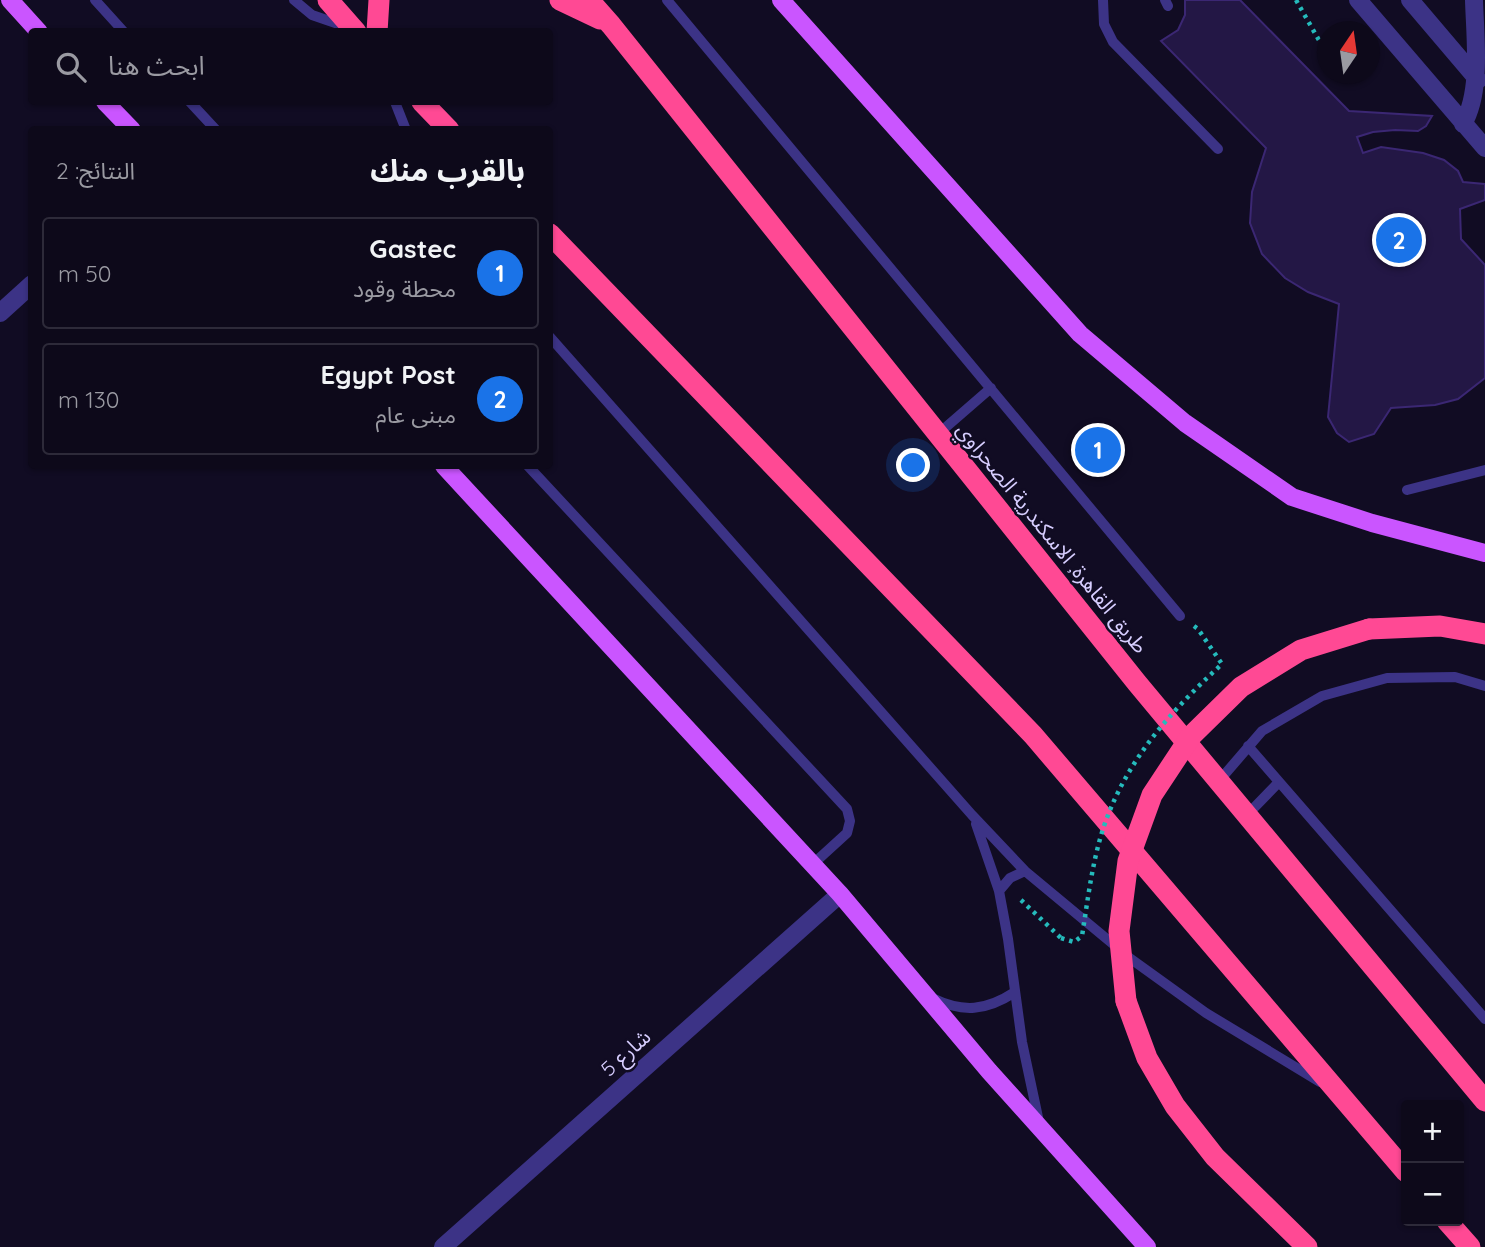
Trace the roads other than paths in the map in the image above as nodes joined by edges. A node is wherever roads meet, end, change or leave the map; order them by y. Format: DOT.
graph roads {
  1 [pos="10,0"];
  2 [pos="95,0"];
  3 [pos="294,0"];
  4 [pos="328,0"];
  5 [pos="379,0"];
  6 [pos="560,0"];
  7 [pos="589,0"];
  8 [pos="667,0"];
  9 [pos="781,0"];
  10 [pos="1102,0"];
  11 [pos="1358,0"];
  12 [pos="1410,0"];
  13 [pos="1474,0"];
  14 [pos="611,25"];
  15 [pos="35,28"];
  16 [pos="120,28"];
  17 [pos="348,28"];
  18 [pos="352,28"];
  19 [pos="377,28"];
  20 [pos="1480,83"];
  21 [pos="108,105"];
  22 [pos="193,105"];
  23 [pos="396,105"];
  24 [pos="425,105"];
  25 [pos="1463,124"];
  26 [pos="128,126"];
  27 [pos="212,126"];
  28 [pos="404,126"];
  29 [pos="445,126"];
  30 [pos="1485,148"];
  31 [pos="1219,149"];
  32 [pos="553,237"];
  33 [pos="28,288"];
  34 [pos="0,313"];
  35 [pos="553,340"];
  36 [pos="991,388"];
  37 [pos="937,434"];
  38 [pos="447,469"];
  39 [pos="531,469"];
  40 [pos="1485,470"];
  41 [pos="1407,490"];
  42 [pos="1485,553"];
  43 [pos="1180,616"];
  44 [pos="1485,634"];
  45 [pos="1485,686"];
  46 [pos="1248,746"];
  47 [pos="1219,781"];
  48 [pos="1279,782"];
  49 [pos="972,815"];
  50 [pos="1247,815"];
  51 [pos="813,864"];
  52 [pos="1025,871"];
  53 [pos="999,891"];
  54 [pos="840,894"];
  55 [pos="919,987"];
  56 [pos="1014,992"];
  57 [pos="1485,1019"];
  58 [pos="1341,1094"];
  59 [pos="1485,1101"];
  60 [pos="1041,1129"];
  61 [pos="1401,1166"];
  62 [pos="1451,1226"];
  63 [pos="443,1247"];
  64 [pos="1147,1247"];
  65 [pos="1307,1247"];
  66 [pos="1469,1247"];
  1 -- 15 [label="main road"];
  2 -- 16 [label="lane"];
  3 -- 17 [label="lane"];
  4 -- 18 [label="highway"];
  5 -- 19 [label="highway"];
  6 -- 14 [label="highway"];
  7 -- 14 [label="highway, طريق القاهرة, الاسكندرية الصحراوي"];
  8 -- 36 [label="lane"];
  9 -- 42 [label="main road"];
  10 -- 31 [label="lane"];
  11 -- 25 [label="street"];
  12 -- 20 [label="street"];
  13 -- 20 [label="street"];
  14 -- 37 [label="highway, طريق القاهرة, الاسكندرية الصحراوي"];
  20 -- 25 [label="street"];
  21 -- 26 [label="main road"];
  22 -- 27 [label="lane"];
  23 -- 28 [label="lane"];
  24 -- 29 [label="highway"];
  25 -- 30 [label="street"];
  32 -- 58 [label="highway"];
  33 -- 34 [label="street"];
  35 -- 49 [label="lane"];
  36 -- 37 [label="lane"];
  36 -- 43 [label="lane"];
  37 -- 47 [label="highway, طريق القاهرة, الاسكندرية الصحراوي"];
  38 -- 51 [label="main road"];
  39 -- 51 [label="lane"];
  40 -- 41 [label="lane"];
  44 -- 65 [label="highway, bridge"];
  45 -- 46 [label="lane"];
  46 -- 47 [label="lane"];
  46 -- 48 [label="lane"];
  47 -- 50 [label="highway, طريق القاهرة, الاسكندرية الصحراوي"];
  48 -- 50 [label="lane"];
  48 -- 57 [label="lane"];
  49 -- 52 [label="lane"];
  49 -- 53 [label="lane"];
  50 -- 59 [label="highway, طريق القاهرة, الاسكندرية الصحراوي"];
  51 -- 54 [label="main road"];
  52 -- 53 [label="lane"];
  52 -- 58 [label="lane"];
  53 -- 56 [label="lane"];
  54 -- 55 [label="main road"];
  54 -- 63 [label="street, شارع 5"];
  55 -- 56 [label="lane"];
  55 -- 60 [label="main road"];
  56 -- 60 [label="lane"];
  58 -- 61 [label="highway"];
  60 -- 64 [label="main road"];
  62 -- 66 [label="highway"];
}
